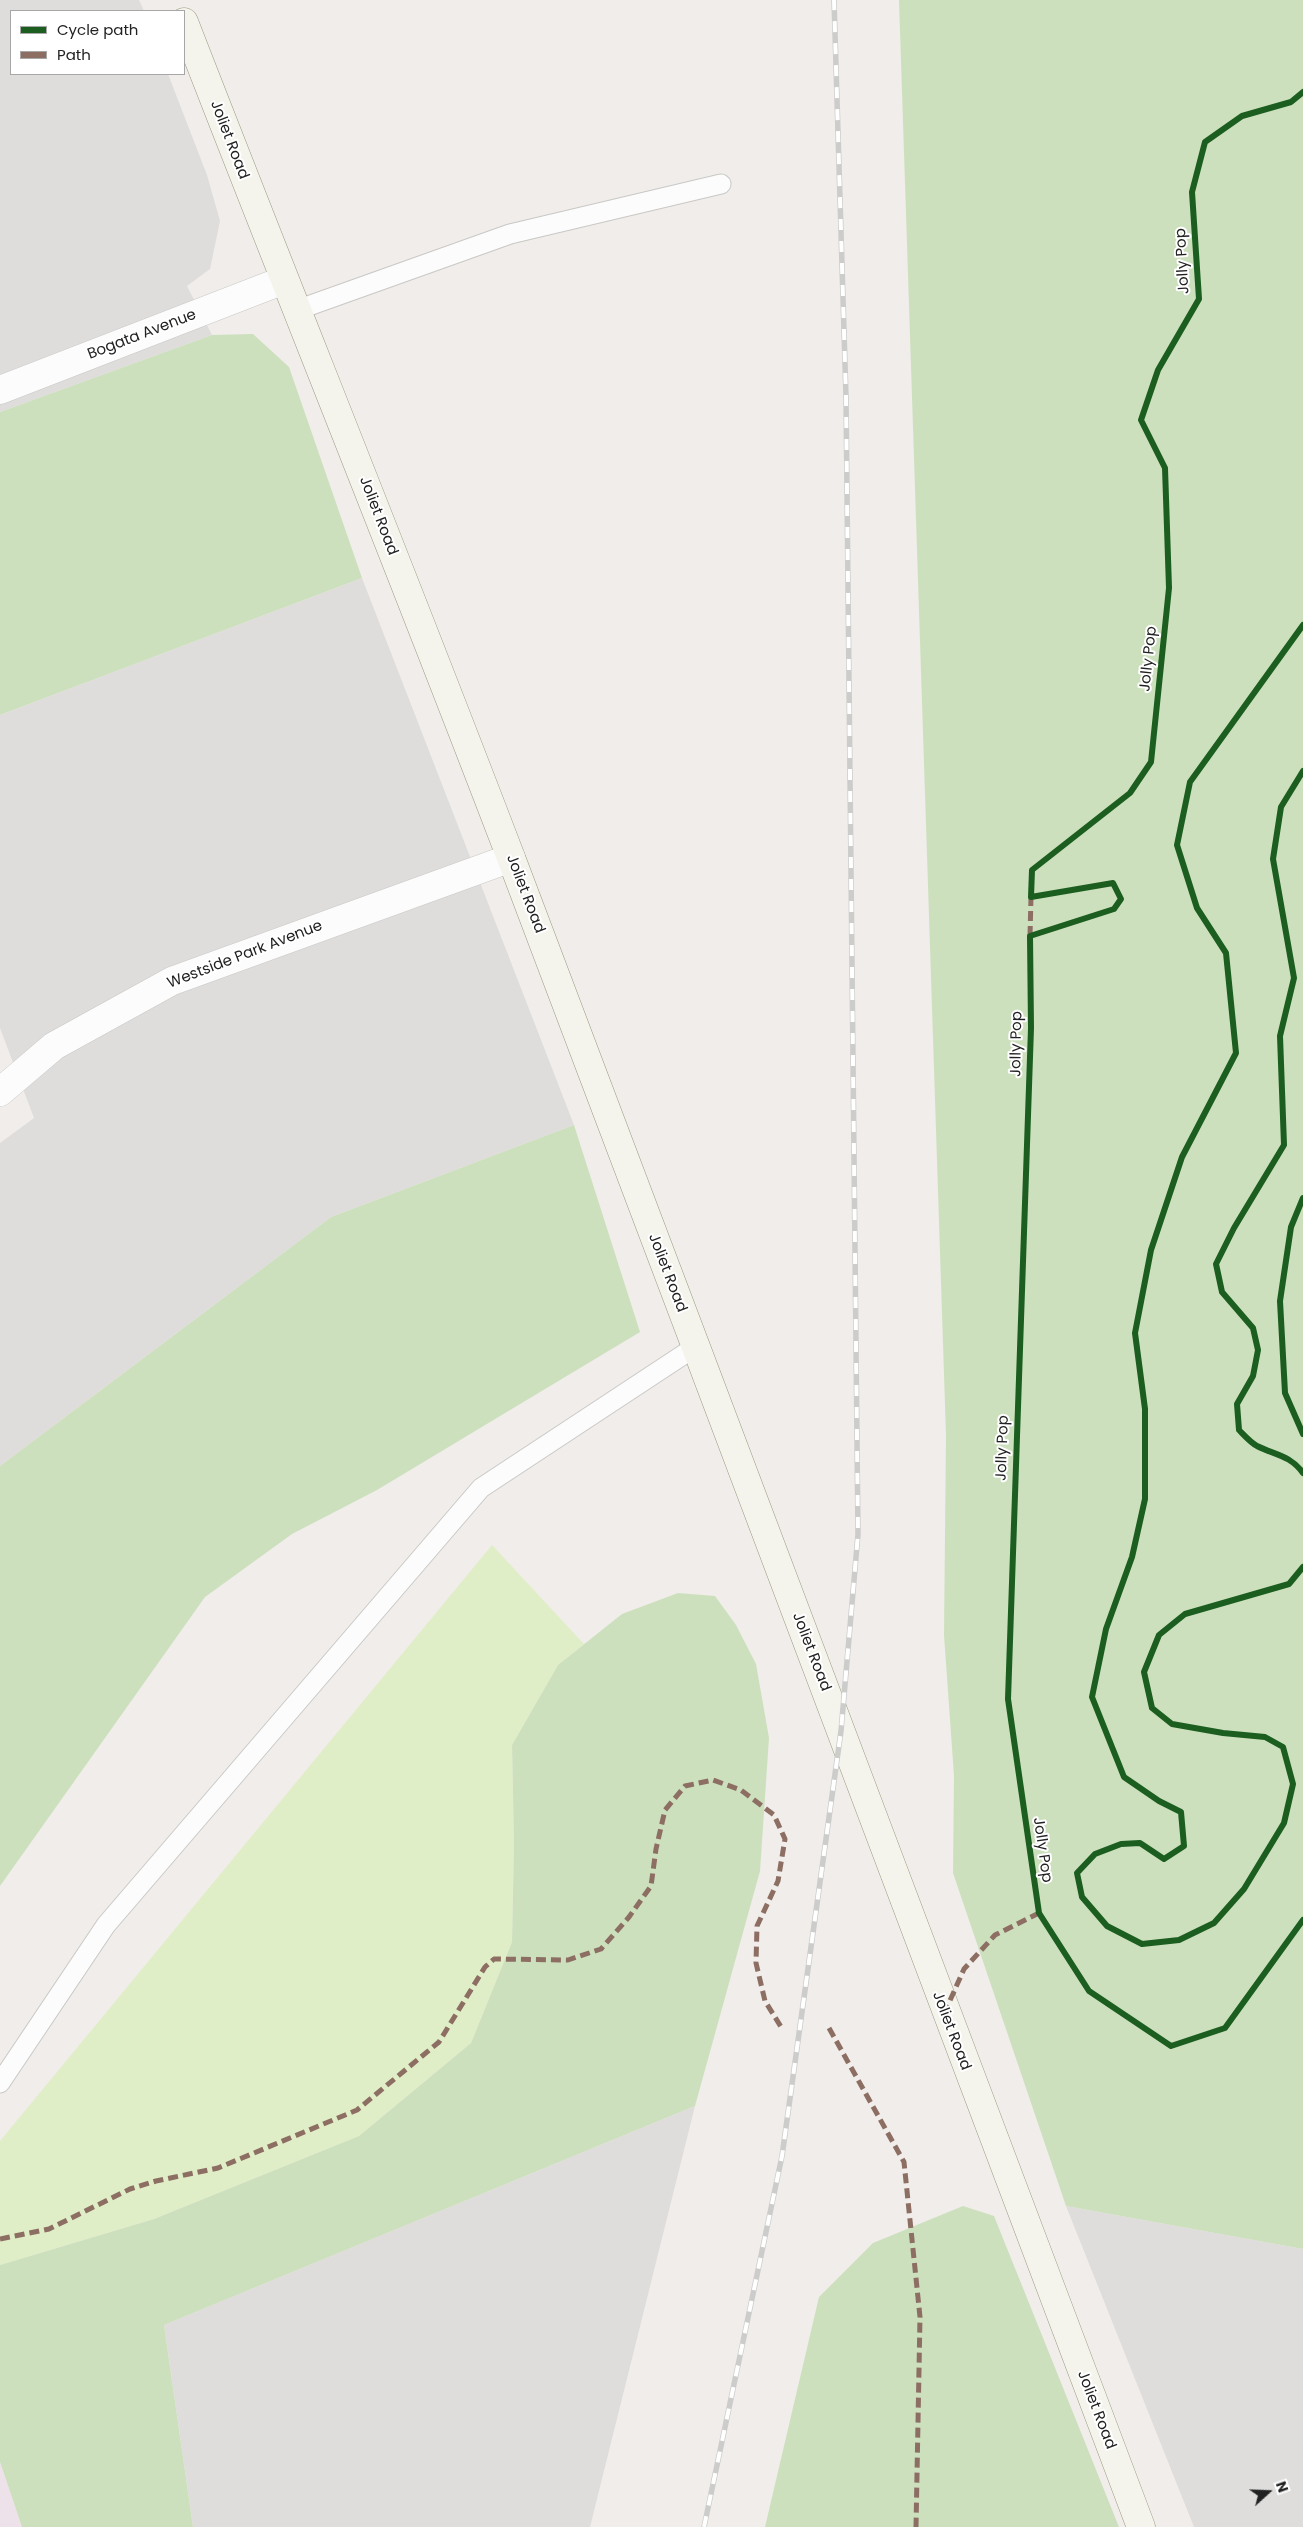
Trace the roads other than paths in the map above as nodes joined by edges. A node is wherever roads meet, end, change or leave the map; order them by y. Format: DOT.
graph roads {
  1 [pos="185,25"];
  2 [pos="721,184"];
  3 [pos="284,280"];
  4 [pos="297,310"];
  5 [pos="0,390"];
  6 [pos="511,858"];
  7 [pos="0,1092"];
  8 [pos="695,1347"];
  9 [pos="0,2083"];
  10 [pos="1141,2527"];
  1 -- 3 [label="main road, Joliet Road"];
  2 -- 4 [label="lane"];
  3 -- 4 [label="main road, Joliet Road"];
  3 -- 5 [label="street, Bogata Avenue"];
  4 -- 6 [label="main road, Joliet Road"];
  6 -- 7 [label="street, Westside Park Avenue"];
  6 -- 8 [label="main road, Joliet Road"];
  8 -- 9 [label="lane"];
  8 -- 10 [label="main road, Joliet Road"];
}
